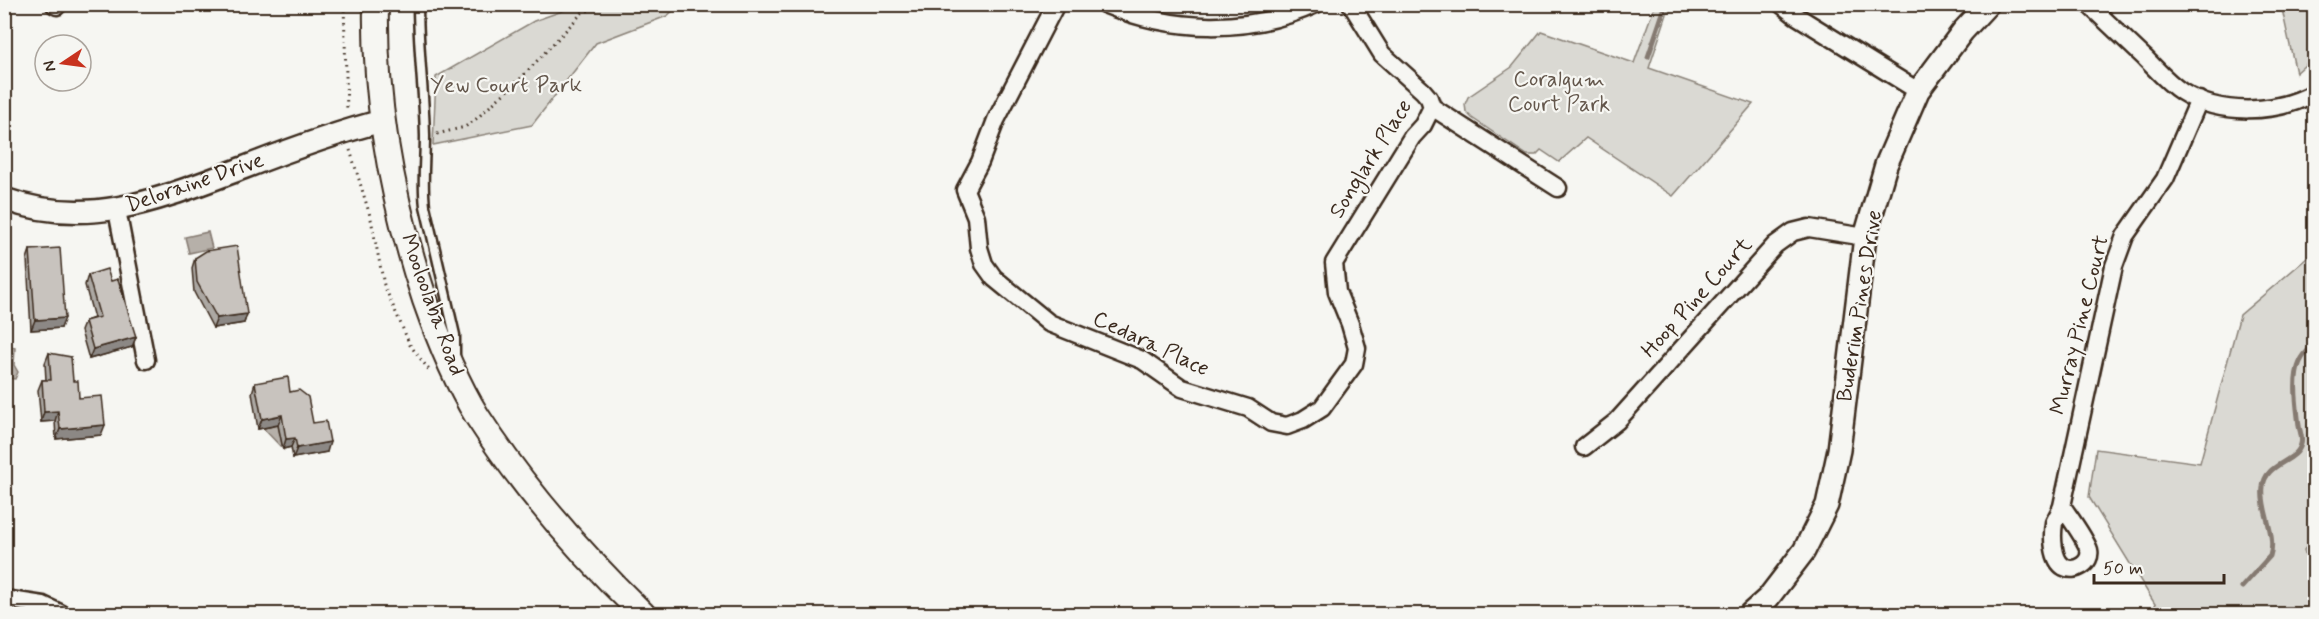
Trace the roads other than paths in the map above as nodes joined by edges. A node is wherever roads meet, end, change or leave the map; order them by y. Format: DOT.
graph roads {
  1 [pos="376,4"];
  2 [pos="418,4"];
  3 [pos="1056,4"];
  4 [pos="1104,4"];
  5 [pos="1316,4"];
  6 [pos="1351,4"];
  7 [pos="1781,4"];
  8 [pos="1988,4"];
  9 [pos="2088,4"];
  10 [pos="1918,91"];
  11 [pos="2314,93"];
  12 [pos="2199,100"];
  13 [pos="1432,107"];
  14 [pos="382,121"];
  15 [pos="1558,188"];
  16 [pos="4,199"];
  17 [pos="117,210"];
  18 [pos="1865,237"];
  19 [pos="431,282"];
  20 [pos="1350,324"];
  21 [pos="146,360"];
  22 [pos="1584,447"];
  23 [pos="2062,506"];
  24 [pos="4,599"];
  25 [pos="62,615"];
  26 [pos="643,615"];
  27 [pos="1750,615"];
  1 -- 14 [label="main road, Mooloolaba Road"];
  2 -- 19 [label="lane"];
  3 -- 20 [label="street, Cedara Place"];
  4 -- 5 [label="street"];
  6 -- 13 [label="street, Songlark Place"];
  7 -- 10 [label="street"];
  8 -- 10 [label="street, Buderim Pines Drive"];
  9 -- 12 [label="street"];
  10 -- 18 [label="street, Buderim Pines Drive"];
  11 -- 12 [label="street"];
  12 -- 23 [label="street, Murray Pine Court"];
  13 -- 15 [label="street"];
  13 -- 20 [label="street, Songlark Place"];
  14 -- 17 [label="street, Deloraine Drive"];
  14 -- 19 [label="main road, Mooloolaba Road"];
  16 -- 17 [label="street, Deloraine Drive"];
  17 -- 21 [label="street"];
  18 -- 22 [label="street, Hoop Pine Court"];
  18 -- 27 [label="street, Buderim Pines Drive"];
  19 -- 26 [label="main road, Mooloolaba Road"];
  24 -- 25 [label="street"];
}
